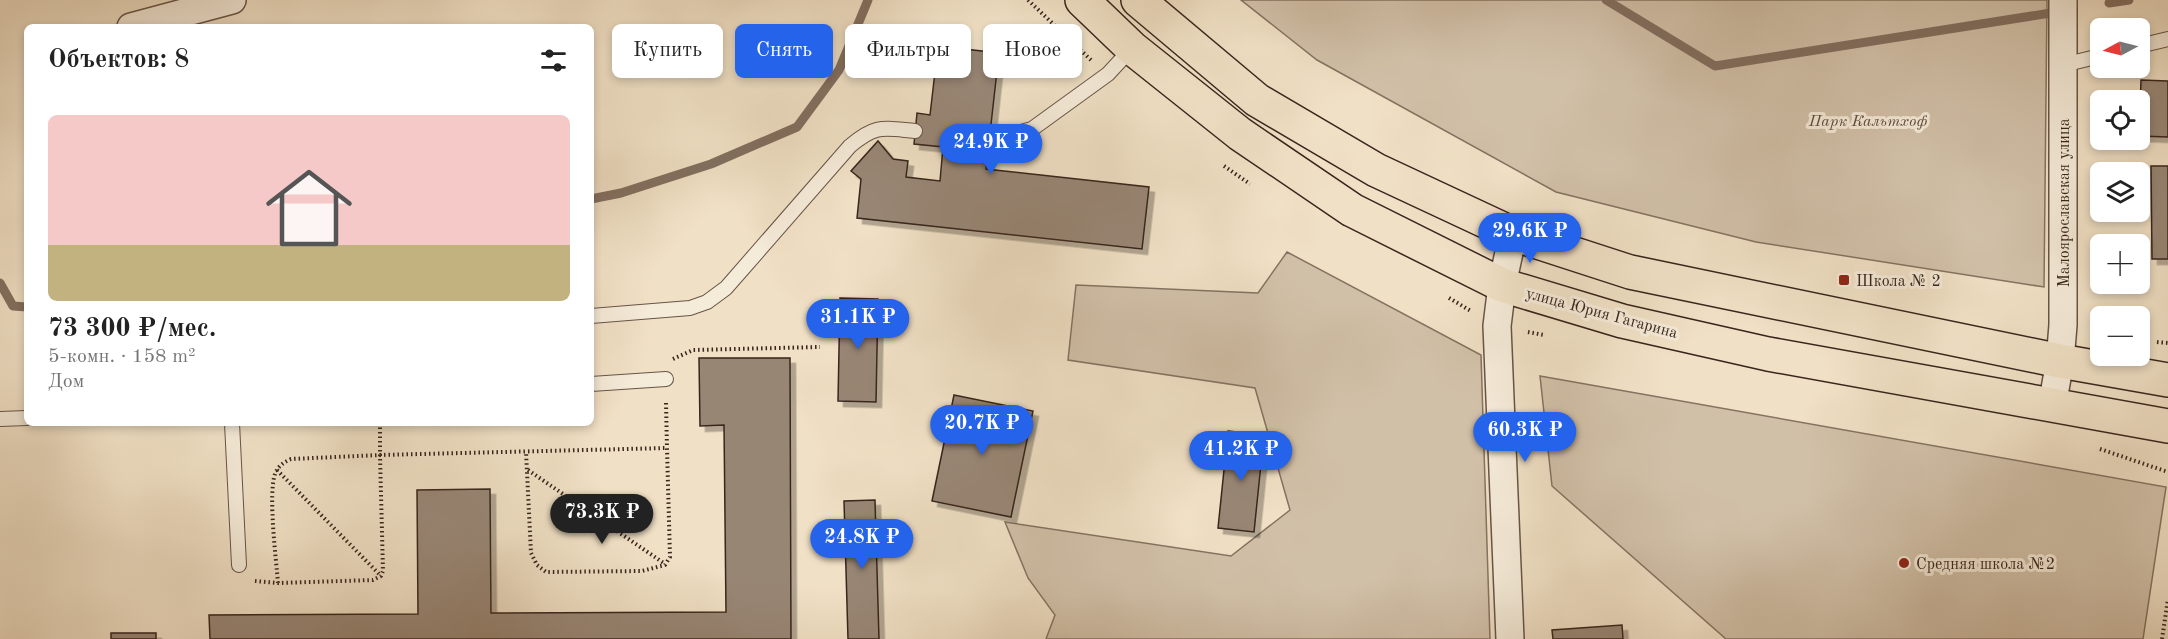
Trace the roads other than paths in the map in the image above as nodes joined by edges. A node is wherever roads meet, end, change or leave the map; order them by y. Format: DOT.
graph roads {
  1 [pos="232,0"];
  2 [pos="1082,0"];
  3 [pos="1138,0"];
  4 [pos="2063,0"];
  5 [pos="142,24"];
  6 [pos="2168,39"];
  7 [pos="2150,43"];
  8 [pos="1132,48"];
  9 [pos="2090,58"];
  10 [pos="2063,65"];
  11 [pos="915,130"];
  12 [pos="990,136"];
  13 [pos="1514,234"];
  14 [pos="1502,285"];
  15 [pos="594,316"];
  16 [pos="2060,361"];
  17 [pos="666,379"];
  18 [pos="2168,380"];
  19 [pos="594,384"];
  20 [pos="2052,406"];
  21 [pos="24,418"];
  22 [pos="0,419"];
  23 [pos="232,426"];
  24 [pos="2168,426"];
  25 [pos="239,565"];
  26 [pos="1510,639"];
  1 -- 5 [label="street"];
  2 -- 8 [label="main road, улица Юрия Гагарина"];
  3 -- 13 [label="main road"];
  4 -- 10 [label="street, Малоярославская улица"];
  6 -- 7 [label="lane"];
  8 -- 12 [label="lane"];
  8 -- 14 [label="main road, улица Юрия Гагарина"];
  9 -- 10 [label="lane"];
  10 -- 16 [label="street, Малоярославская улица"];
  11 -- 15 [label="lane"];
  13 -- 14 [label="street"];
  13 -- 16 [label="main road"];
  14 -- 20 [label="main road, улица Юрия Гагарина"];
  14 -- 26 [label="street"];
  16 -- 18 [label="main road"];
  16 -- 20 [label="street, Малоярославская улица"];
  17 -- 19 [label="lane"];
  20 -- 24 [label="main road, улица Юрия Гагарина"];
  21 -- 22 [label="lane"];
  23 -- 25 [label="lane"];
}
